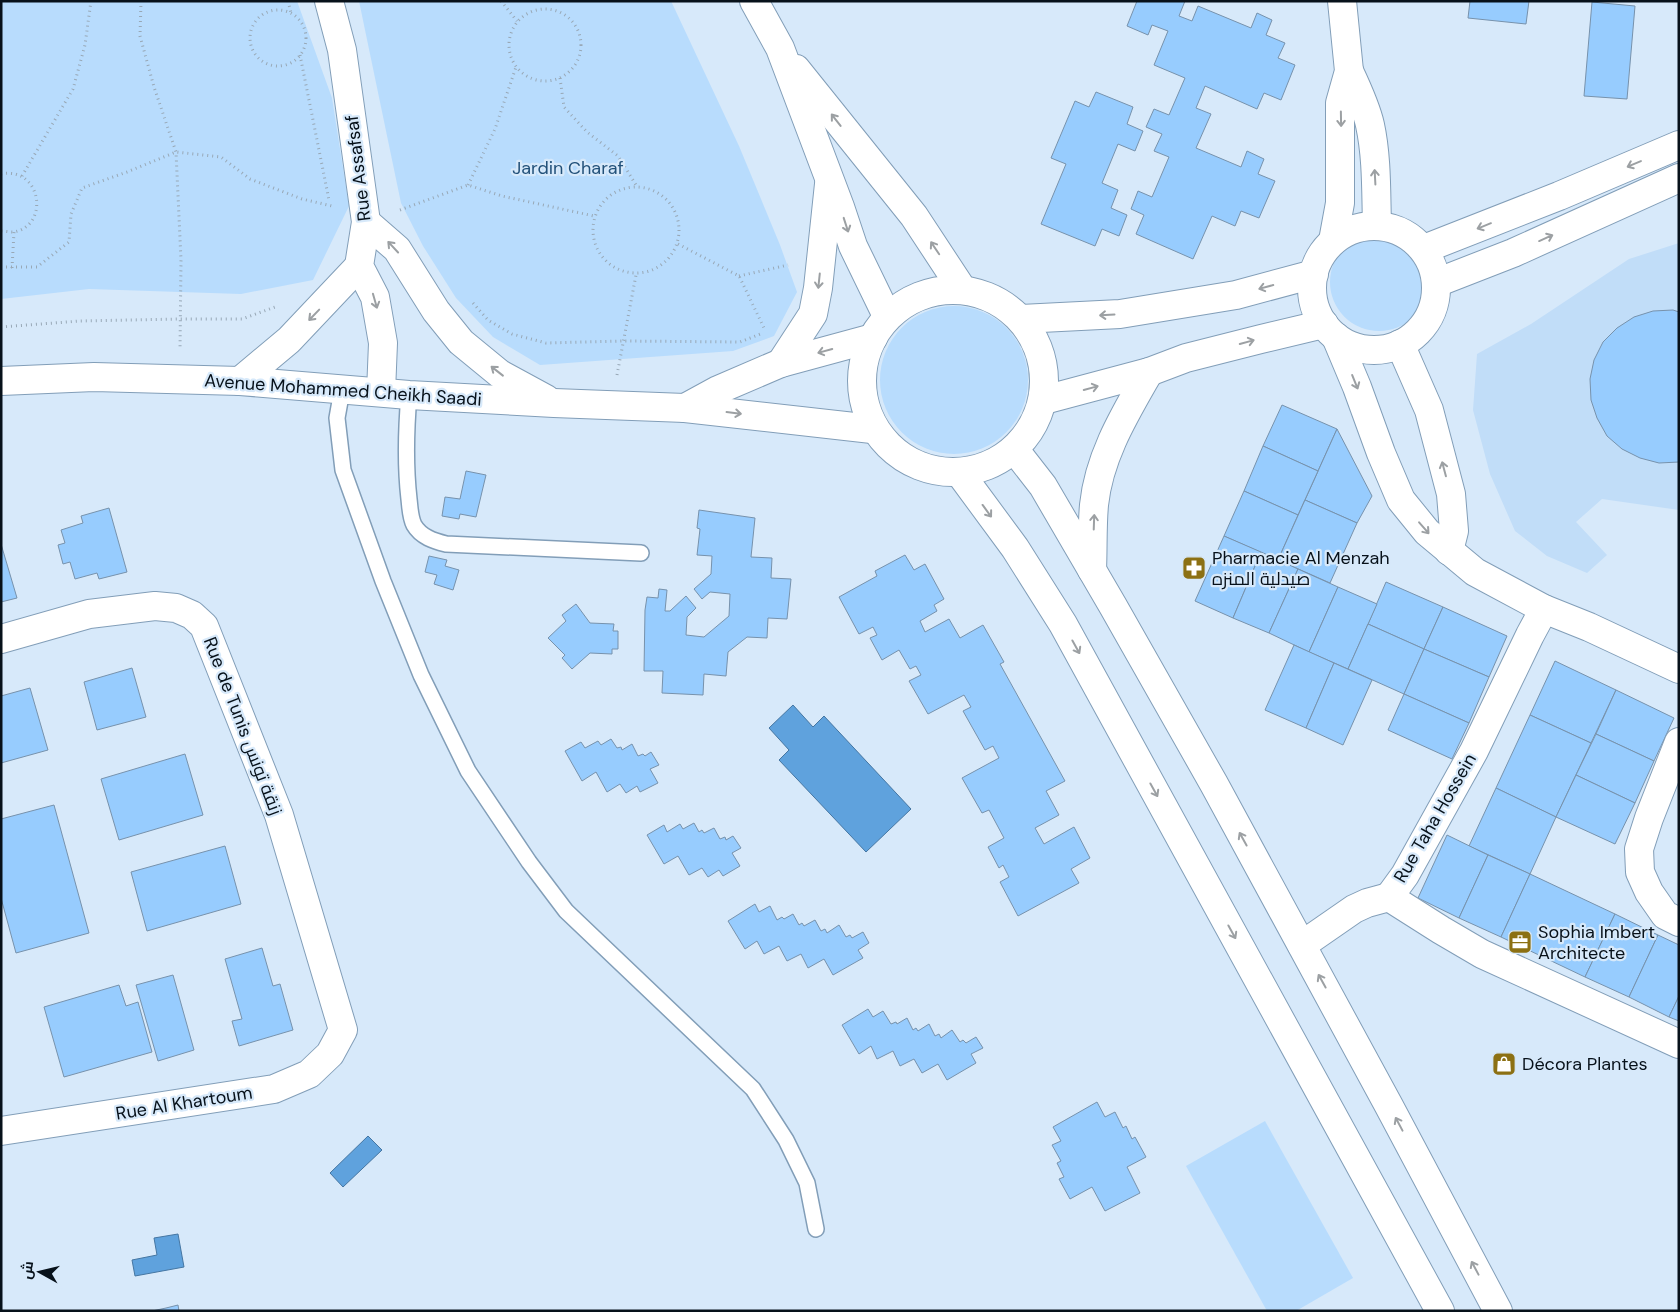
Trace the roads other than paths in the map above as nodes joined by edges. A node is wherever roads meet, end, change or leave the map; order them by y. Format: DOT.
graph roads {
  1 [pos="329,1"];
  2 [pos="754,1"];
  3 [pos="1342,1"];
  4 [pos="780,48"];
  5 [pos="1349,71"];
  6 [pos="1679,144"];
  7 [pos="1679,178"];
  8 [pos="829,180"];
  9 [pos="366,222"];
  10 [pos="1377,225"];
  11 [pos="1333,241"];
  12 [pos="1424,250"];
  13 [pos="359,266"];
  14 [pos="1314,274"];
  15 [pos="1436,282"];
  16 [pos="962,289"];
  17 [pos="887,316"];
  18 [pos="1021,319"];
  19 [pos="1330,331"];
  20 [pos="872,338"];
  21 [pos="1400,344"];
  22 [pos="781,363"];
  23 [pos="1149,372"];
  24 [pos="1,381"];
  25 [pos="240,381"];
  26 [pos="342,390"];
  27 [pos="381,392"];
  28 [pos="410,395"];
  29 [pos="1044,400"];
  30 [pos="554,404"];
  31 [pos="685,408"];
  32 [pos="872,429"];
  33 [pos="1015,450"];
  34 [pos="959,472"];
  35 [pos="1450,551"];
  36 [pos="641,553"];
  37 [pos="1092,570"];
  38 [pos="1544,609"];
  39 [pos="1,639"];
  40 [pos="1679,669"];
  41 [pos="1679,742"];
  42 [pos="1389,897"];
  43 [pos="1679,922"];
  44 [pos="1302,945"];
  45 [pos="343,1030"];
  46 [pos="1679,1044"];
  47 [pos="2,1128"];
  48 [pos="816,1229"];
  49 [pos="1440,1311"];
  50 [pos="1498,1311"];
  1 -- 9 [label="street, Rue Assafsaf"];
  2 -- 4 [label="street"];
  3 -- 5 [label="street"];
  4 -- 8 [label="street"];
  16 -- 4 [label="street, one-way"];
  10 -- 5 [label="street, one-way"];
  5 -- 11 [label="street, one-way"];
  6 -- 12 [label="street, one-way"];
  15 -- 7 [label="street, one-way"];
  8 -- 17 [label="street, one-way"];
  8 -- 22 [label="street, one-way"];
  9 -- 13 [label="street, Rue Assafsaf"];
  30 -- 9 [label="street, one-way"];
  10 -- 11 [label="street"];
  10 -- 12 [label="street"];
  11 -- 14 [label="street"];
  12 -- 15 [label="street"];
  13 -- 25 [label="street, one-way"];
  13 -- 27 [label="street, one-way"];
  14 -- 18 [label="street, one-way"];
  14 -- 19 [label="street"];
  15 -- 21 [label="street"];
  16 -- 17 [label="street"];
  16 -- 18 [label="street"];
  17 -- 20 [label="street"];
  18 -- 29 [label="street"];
  19 -- 21 [label="street"];
  23 -- 19 [label="street, one-way"];
  19 -- 35 [label="street, one-way"];
  20 -- 22 [label="street, one-way"];
  20 -- 32 [label="street"];
  35 -- 21 [label="street, one-way"];
  22 -- 31 [label="street"];
  29 -- 23 [label="street, one-way"];
  37 -- 23 [label="street, one-way"];
  24 -- 25 [label="street, Avenue Mohammed Cheikh Saadi"];
  25 -- 26 [label="street, Avenue Mohammed Cheikh Saadi"];
  26 -- 27 [label="street, Avenue Mohammed Cheikh Saadi"];
  26 -- 48 [label="lane"];
  27 -- 28 [label="street, Avenue Mohammed Cheikh Saadi"];
  28 -- 30 [label="street, Avenue Mohammed Cheikh Saadi"];
  28 -- 36 [label="lane"];
  29 -- 33 [label="street"];
  30 -- 31 [label="street, Avenue Mohammed Cheikh Saadi"];
  31 -- 32 [label="street, Avenue Mohammed Cheikh Saadi, one-way"];
  32 -- 34 [label="street"];
  33 -- 34 [label="street"];
  33 -- 37 [label="street"];
  34 -- 49 [label="street, one-way"];
  35 -- 38 [label="street"];
  44 -- 37 [label="street, one-way"];
  38 -- 40 [label="street"];
  38 -- 42 [label="street, Rue Taha Hossein"];
  39 -- 45 [label="street, Rue de Tunis زنقة تونس"];
  41 -- 43 [label="street"];
  42 -- 44 [label="street"];
  42 -- 46 [label="street, Rue Taha Hossein"];
  50 -- 44 [label="street, one-way"];
  45 -- 47 [label="street, Rue Al Khartoum"];
}
